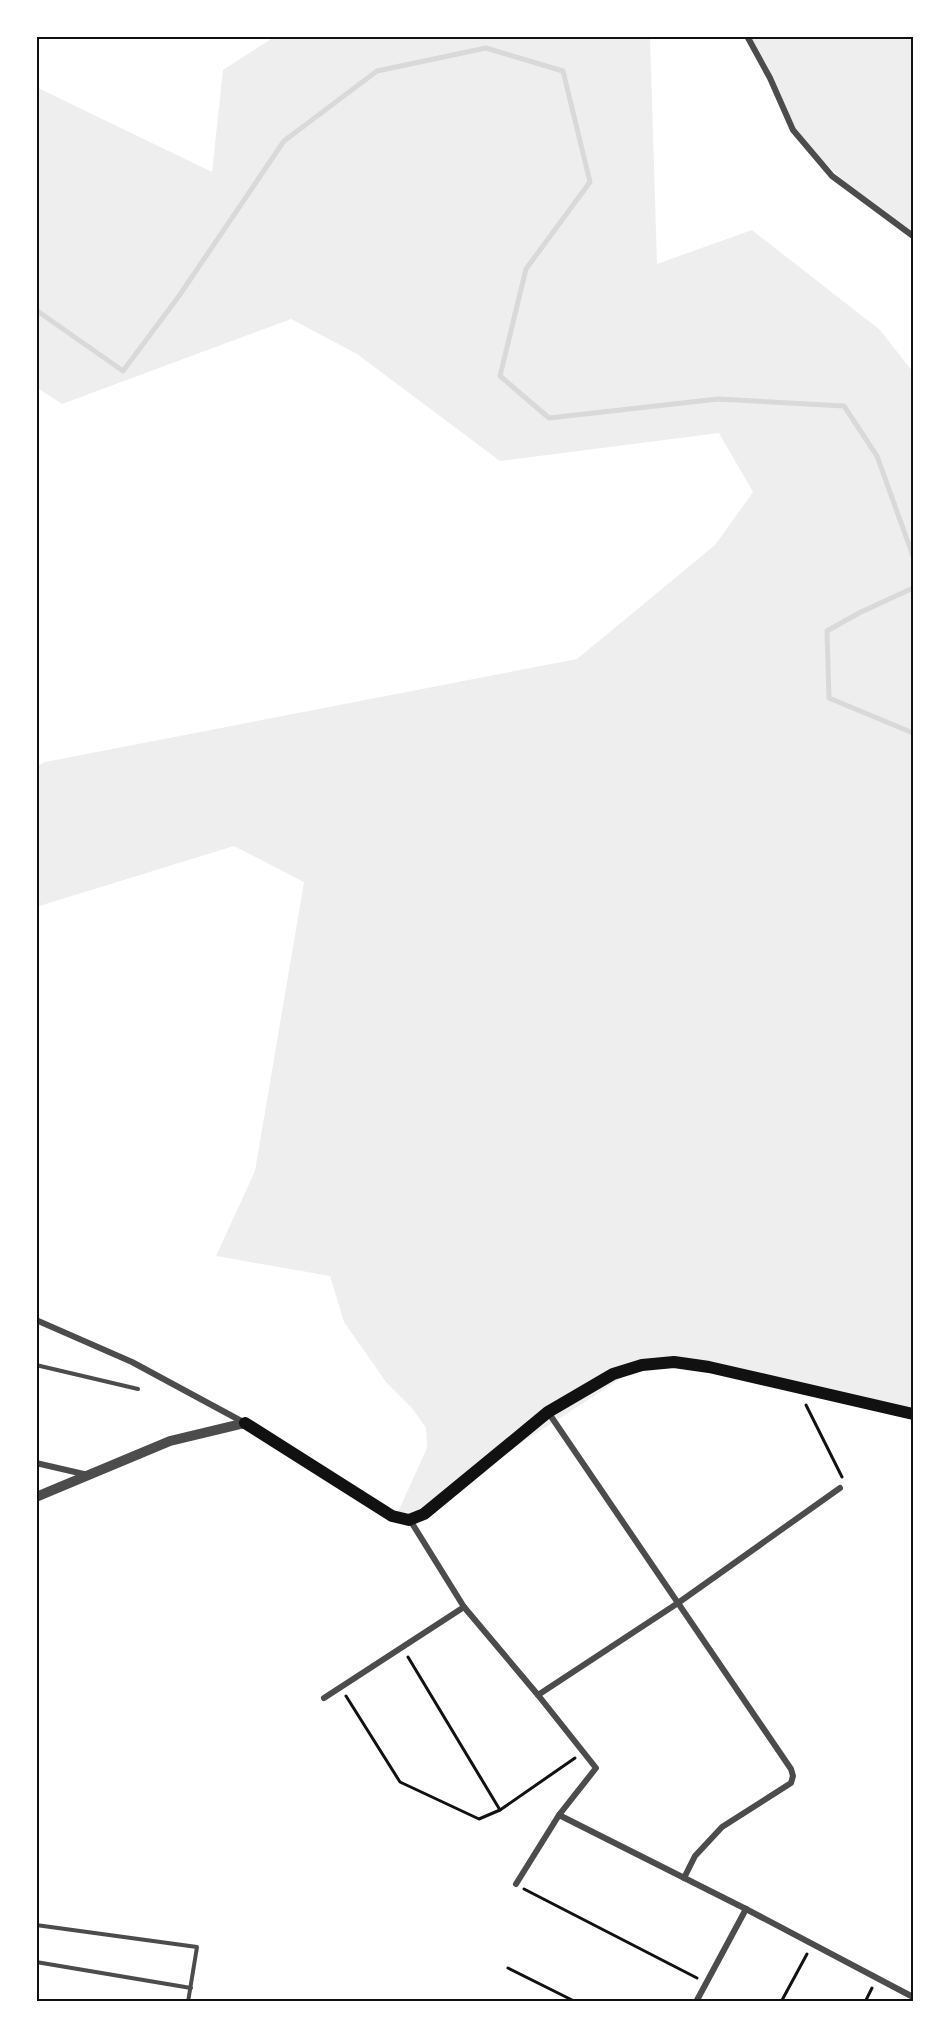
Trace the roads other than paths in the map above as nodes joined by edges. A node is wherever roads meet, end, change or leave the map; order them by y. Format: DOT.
graph roads {
  1 [pos="747,36"];
  2 [pos="913,236"];
  3 [pos="36,1320"];
  4 [pos="36,1365"];
  5 [pos="138,1389"];
  6 [pos="548,1412"];
  7 [pos="913,1413"];
  8 [pos="245,1423"];
  9 [pos="36,1463"];
  10 [pos="88,1475"];
  11 [pos="840,1488"];
  12 [pos="36,1497"];
  13 [pos="410,1520"];
  14 [pos="678,1603"];
  15 [pos="464,1607"];
  16 [pos="538,1695"];
  17 [pos="324,1698"];
  18 [pos="559,1815"];
  19 [pos="684,1878"];
  20 [pos="516,1884"];
  21 [pos="746,1909"];
  22 [pos="36,1925"];
  23 [pos="36,1962"];
  24 [pos="191,1988"];
  25 [pos="913,1997"];
  26 [pos="188,2002"];
  27 [pos="696,2002"];
  1 -- 2 [label="street"];
  3 -- 8 [label="street"];
  4 -- 5 [label="lane"];
  6 -- 7 [label="main road"];
  6 -- 13 [label="main road"];
  6 -- 14 [label="street"];
  8 -- 10 [label="street"];
  8 -- 13 [label="main road"];
  9 -- 10 [label="street"];
  10 -- 12 [label="street"];
  11 -- 14 [label="street"];
  13 -- 15 [label="street"];
  14 -- 16 [label="street"];
  14 -- 19 [label="street"];
  15 -- 16 [label="street"];
  15 -- 17 [label="street"];
  16 -- 18 [label="street"];
  18 -- 19 [label="street"];
  18 -- 20 [label="street"];
  19 -- 21 [label="street"];
  21 -- 25 [label="street"];
  21 -- 27 [label="street"];
  22 -- 24 [label="lane"];
  23 -- 24 [label="lane"];
  24 -- 26 [label="lane"];
}
